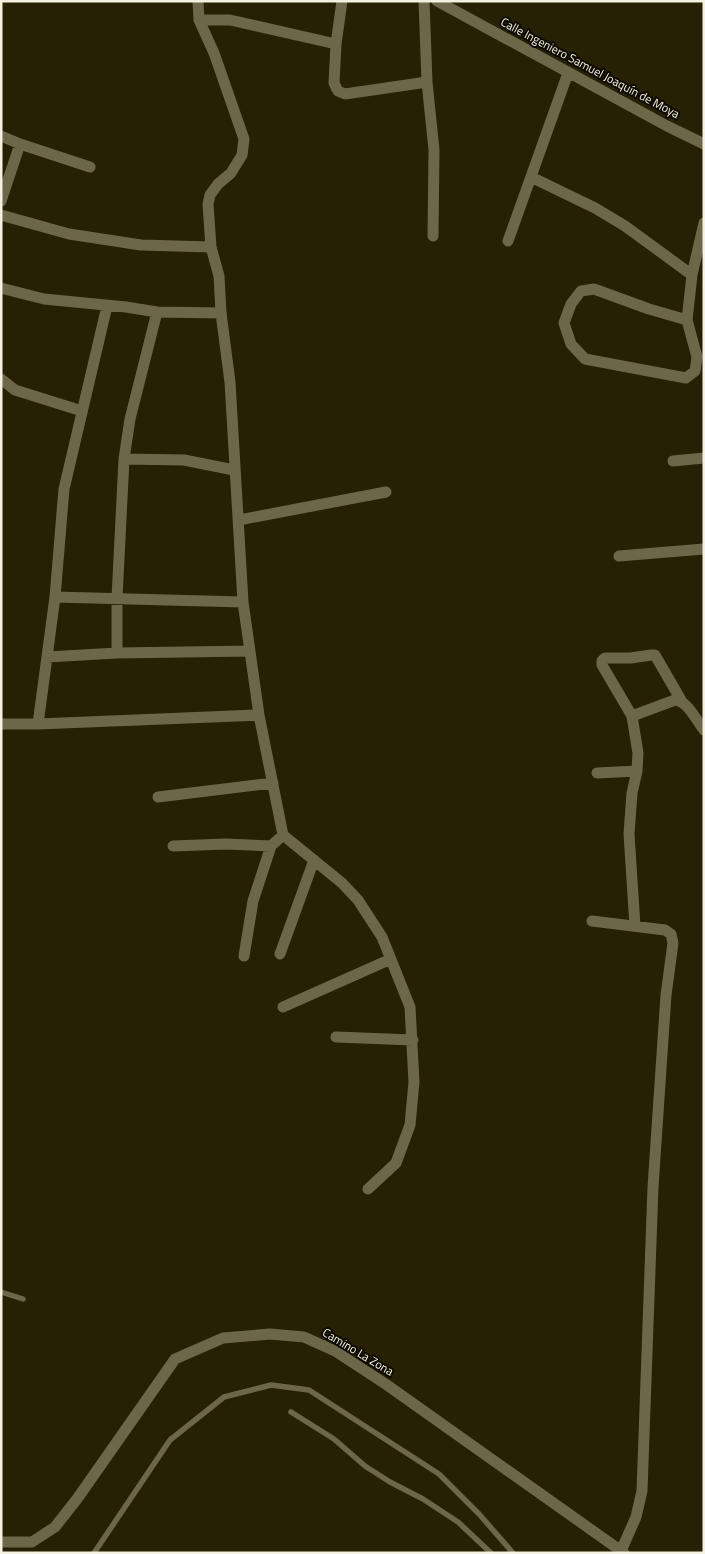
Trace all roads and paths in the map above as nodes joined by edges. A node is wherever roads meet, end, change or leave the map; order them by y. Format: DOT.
graph roads {
  1 [pos="198,1"];
  2 [pos="342,1"];
  3 [pos="424,1"];
  4 [pos="437,1"];
  5 [pos="451,4"];
  6 [pos="199,20"];
  7 [pos="336,44"];
  8 [pos="568,73"];
  9 [pos="427,82"];
  10 [pos="1,136"];
  11 [pos="20,144"];
  12 [pos="704,144"];
  13 [pos="90,167"];
  14 [pos="531,177"];
  15 [pos="1,201"];
  16 [pos="1,215"];
  17 [pos="704,222"];
  18 [pos="433,236"];
  19 [pos="508,241"];
  20 [pos="211,247"];
  21 [pos="692,275"];
  22 [pos="1,288"];
  23 [pos="106,306"];
  24 [pos="156,312"];
  25 [pos="221,313"];
  26 [pos="687,320"];
  27 [pos="1,378"];
  28 [pos="82,411"];
  29 [pos="704,458"];
  30 [pos="124,459"];
  31 [pos="673,461"];
  32 [pos="234,470"];
  33 [pos="386,492"];
  34 [pos="239,520"];
  35 [pos="704,549"];
  36 [pos="619,556"];
  37 [pos="54,597"];
  38 [pos="117,598"];
  39 [pos="243,602"];
  40 [pos="250,651"];
  41 [pos="117,653"];
  42 [pos="47,657"];
  43 [pos="681,700"];
  44 [pos="259,715"];
  45 [pos="632,716"];
  46 [pos="1,724"];
  47 [pos="38,724"];
  48 [pos="704,730"];
  49 [pos="637,770"];
  50 [pos="597,774"];
  51 [pos="272,783"];
  52 [pos="158,797"];
  53 [pos="283,835"];
  54 [pos="173,846"];
  55 [pos="271,846"];
  56 [pos="314,860"];
  57 [pos="592,921"];
  58 [pos="635,926"];
  59 [pos="280,954"];
  60 [pos="244,956"];
  61 [pos="391,959"];
  62 [pos="283,1007"];
  63 [pos="336,1037"];
  64 [pos="412,1040"];
  65 [pos="368,1189"];
  66 [pos="1,1292"];
  67 [pos="22,1299"];
  68 [pos="291,1412"];
  69 [pos="1,1542"];
  70 [pos="623,1552"];
  71 [pos="94,1553"];
  72 [pos="491,1553"];
  73 [pos="513,1553"];
  1 -- 6 [label="street"];
  2 -- 7 [label="street"];
  3 -- 9 [label="street"];
  4 -- 5 [label="street, Calle Ingeniero Samuel Joaquín de Moya"];
  5 -- 8 [label="street, Calle Ingeniero Samuel Joaquín de Moya"];
  6 -- 7 [label="street"];
  6 -- 20 [label="street"];
  7 -- 9 [label="street"];
  8 -- 12 [label="street, Calle Ingeniero Samuel Joaquín de Moya"];
  8 -- 14 [label="street"];
  9 -- 18 [label="street"];
  10 -- 11 [label="street"];
  11 -- 13 [label="street"];
  11 -- 15 [label="street"];
  14 -- 19 [label="street"];
  14 -- 21 [label="street"];
  16 -- 20 [label="street"];
  17 -- 21 [label="street"];
  20 -- 25 [label="street"];
  21 -- 26 [label="street"];
  22 -- 23 [label="street"];
  23 -- 24 [label="street"];
  23 -- 28 [label="street"];
  24 -- 25 [label="street"];
  24 -- 30 [label="street"];
  25 -- 32 [label="street"];
  26 -- 26 [label="street"];
  27 -- 28 [label="street"];
  28 -- 37 [label="street"];
  29 -- 31 [label="street"];
  30 -- 32 [label="street"];
  30 -- 38 [label="street"];
  32 -- 34 [label="street"];
  33 -- 34 [label="street"];
  34 -- 39 [label="street"];
  35 -- 36 [label="street"];
  37 -- 38 [label="street"];
  37 -- 42 [label="street"];
  38 -- 39 [label="street"];
  38 -- 41 [label="street"];
  39 -- 40 [label="street"];
  40 -- 41 [label="street"];
  40 -- 44 [label="street"];
  41 -- 42 [label="street"];
  42 -- 47 [label="street"];
  43 -- 45 [label="street"];
  43 -- 45 [label="street"];
  43 -- 48 [label="street"];
  44 -- 47 [label="street"];
  44 -- 51 [label="street"];
  45 -- 49 [label="street"];
  46 -- 47 [label="street"];
  49 -- 50 [label="street"];
  49 -- 58 [label="street"];
  51 -- 52 [label="street"];
  51 -- 53 [label="street"];
  53 -- 55 [label="street"];
  53 -- 56 [label="street"];
  54 -- 55 [label="street"];
  55 -- 60 [label="street"];
  56 -- 59 [label="street"];
  56 -- 61 [label="street"];
  57 -- 58 [label="street"];
  58 -- 70 [label="street"];
  61 -- 62 [label="street"];
  61 -- 64 [label="street"];
  63 -- 64 [label="street"];
  64 -- 65 [label="street"];
  66 -- 67 [label="lane"];
  68 -- 72 [label="lane"];
  69 -- 70 [label="street, Camino La Zona"];
  71 -- 73 [label="lane"];
}
